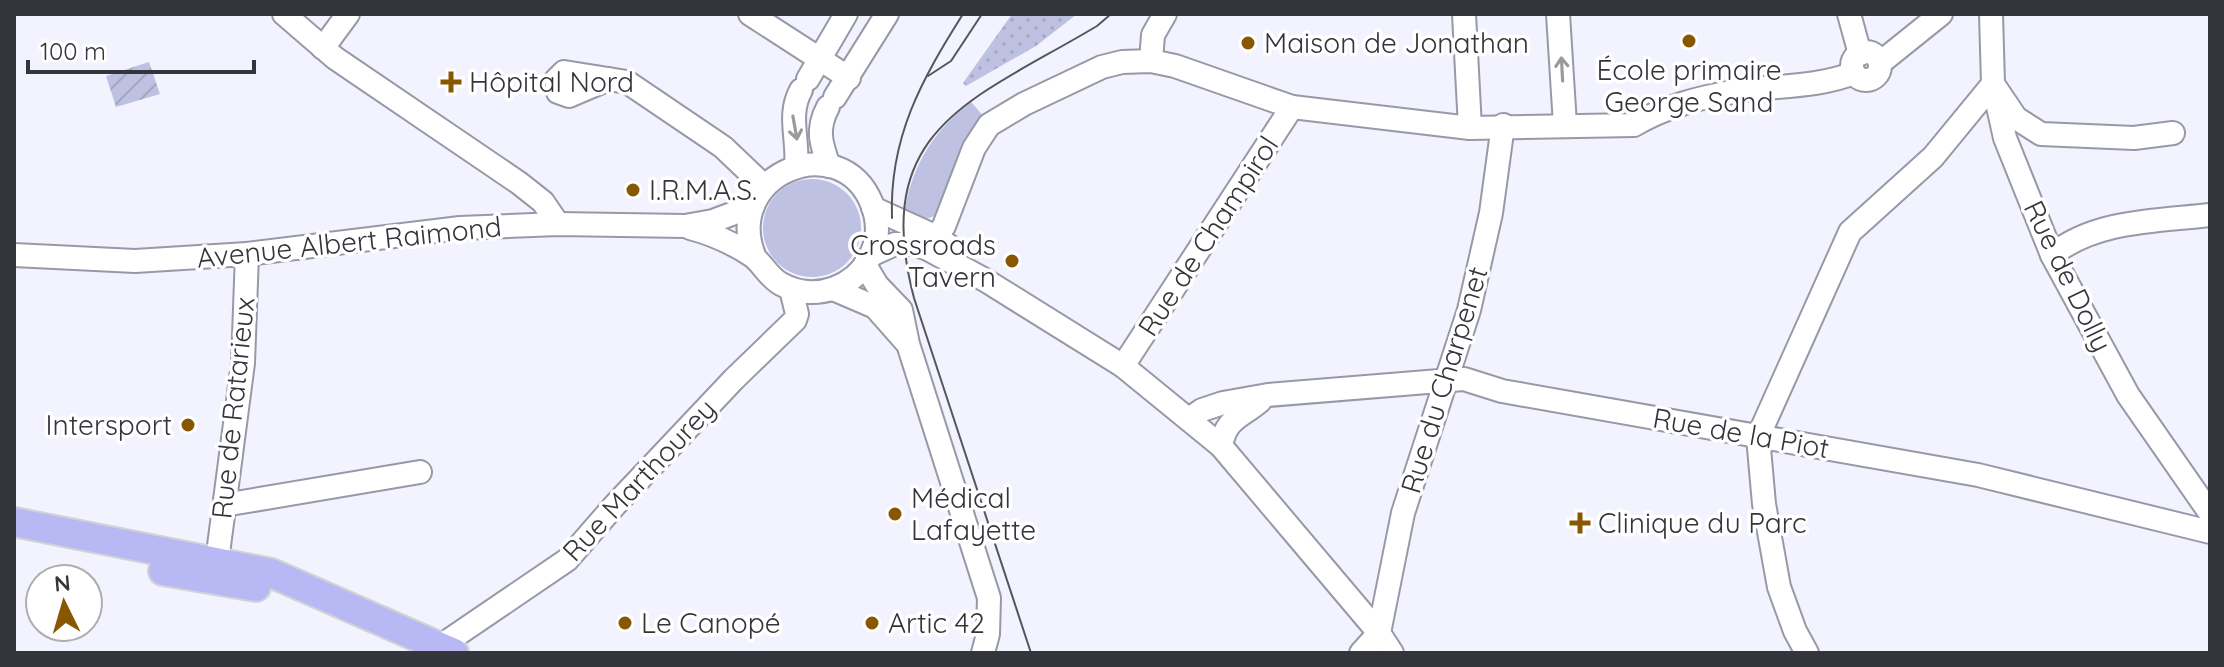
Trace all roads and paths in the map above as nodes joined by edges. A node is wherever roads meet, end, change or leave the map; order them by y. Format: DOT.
graph roads {
  1 [pos="284,14"];
  2 [pos="348,14"];
  3 [pos="750,14"];
  4 [pos="846,14"];
  5 [pos="887,14"];
  6 [pos="1165,14"];
  7 [pos="1464,14"];
  8 [pos="1558,14"];
  9 [pos="1849,14"];
  10 [pos="1941,14"];
  11 [pos="1991,14"];
  12 [pos="323,48"];
  13 [pos="820,59"];
  14 [pos="1151,61"];
  15 [pos="1865,63"];
  16 [pos="849,78"];
  17 [pos="609,79"];
  18 [pos="1993,84"];
  19 [pos="1292,107"];
  20 [pos="1503,125"];
  21 [pos="1565,125"];
  22 [pos="1470,128"];
  23 [pos="2173,133"];
  24 [pos="829,166"];
  25 [pos="796,167"];
  26 [pos="758,196"];
  27 [pos="873,208"];
  28 [pos="2210,215"];
  29 [pos="558,224"];
  30 [pos="685,226"];
  31 [pos="933,243"];
  32 [pos="247,254"];
  33 [pos="14,255"];
  34 [pos="2052,255"];
  35 [pos="755,258"];
  36 [pos="868,260"];
  37 [pos="833,289"];
  38 [pos="800,291"];
  39 [pos="908,344"];
  40 [pos="1123,366"];
  41 [pos="1446,381"];
  42 [pos="1268,395"];
  43 [pos="1189,419"];
  44 [pos="1758,437"];
  45 [pos="1221,446"];
  46 [pos="420,472"];
  47 [pos="224,505"];
  48 [pos="2210,513"];
  49 [pos="14,522"];
  50 [pos="2210,532"];
  51 [pos="14,541"];
  52 [pos="217,561"];
  53 [pos="316,593"];
  54 [pos="1379,633"];
  55 [pos="446,650"];
  56 [pos="983,653"];
  57 [pos="1361,653"];
  58 [pos="1392,653"];
  59 [pos="1807,653"];
  1 -- 12 [label="street"];
  2 -- 12 [label="street"];
  3 -- 13 [label="street"];
  4 -- 13 [label="street"];
  5 -- 16 [label="street"];
  6 -- 14 [label="street"];
  7 -- 22 [label="street"];
  21 -- 8 [label="street, one-way"];
  9 -- 15 [label="street"];
  10 -- 15 [label="street"];
  11 -- 18 [label="street, Rue de Dolly"];
  12 -- 29 [label="street"];
  13 -- 16 [label="street"];
  13 -- 25 [label="street, one-way"];
  14 -- 19 [label="street"];
  14 -- 31 [label="street"];
  15 -- 21 [label="street"];
  16 -- 24 [label="street"];
  17 -- 26 [label="street"];
  18 -- 23 [label="street"];
  18 -- 34 [label="street, Rue de Dolly"];
  18 -- 44 [label="street"];
  19 -- 22 [label="street"];
  19 -- 40 [label="street, Rue de Champirol"];
  20 -- 21 [label="street"];
  20 -- 22 [label="street"];
  20 -- 41 [label="street, Rue du Charpenet"];
  24 -- 25 [label="street"];
  24 -- 27 [label="street"];
  25 -- 26 [label="street"];
  26 -- 30 [label="street, Avenue Albert Raimond"];
  26 -- 35 [label="street"];
  27 -- 31 [label="street"];
  27 -- 36 [label="street"];
  28 -- 34 [label="street"];
  29 -- 30 [label="street, Avenue Albert Raimond"];
  29 -- 32 [label="street, Avenue Albert Raimond"];
  30 -- 35 [label="street, Avenue Albert Raimond"];
  31 -- 36 [label="street"];
  31 -- 40 [label="street"];
  32 -- 33 [label="street, Avenue Albert Raimond"];
  32 -- 47 [label="street, Rue de Ratarieux"];
  34 -- 48 [label="street, Rue de Dolly"];
  35 -- 38 [label="street"];
  36 -- 37 [label="street"];
  36 -- 39 [label="street"];
  37 -- 38 [label="street"];
  37 -- 39 [label="street"];
  38 -- 55 [label="street, Rue Marthourey"];
  39 -- 56 [label="street"];
  40 -- 43 [label="street"];
  41 -- 42 [label="street, Rue de la Piot"];
  41 -- 44 [label="street, Rue de la Piot"];
  41 -- 54 [label="street, Rue du Charpenet"];
  42 -- 43 [label="street, Rue de la Piot"];
  42 -- 45 [label="street"];
  43 -- 45 [label="street"];
  44 -- 50 [label="street, Rue de la Piot"];
  44 -- 59 [label="street"];
  45 -- 54 [label="street"];
  46 -- 47 [label="street"];
  47 -- 52 [label="street, Rue de Ratarieux"];
  49 -- 52 [label="main road"];
  51 -- 53 [label="main road"];
  52 -- 53 [label="main road"];
  53 -- 55 [label="main road"];
  54 -- 57 [label="street"];
  54 -- 58 [label="street"];
}
